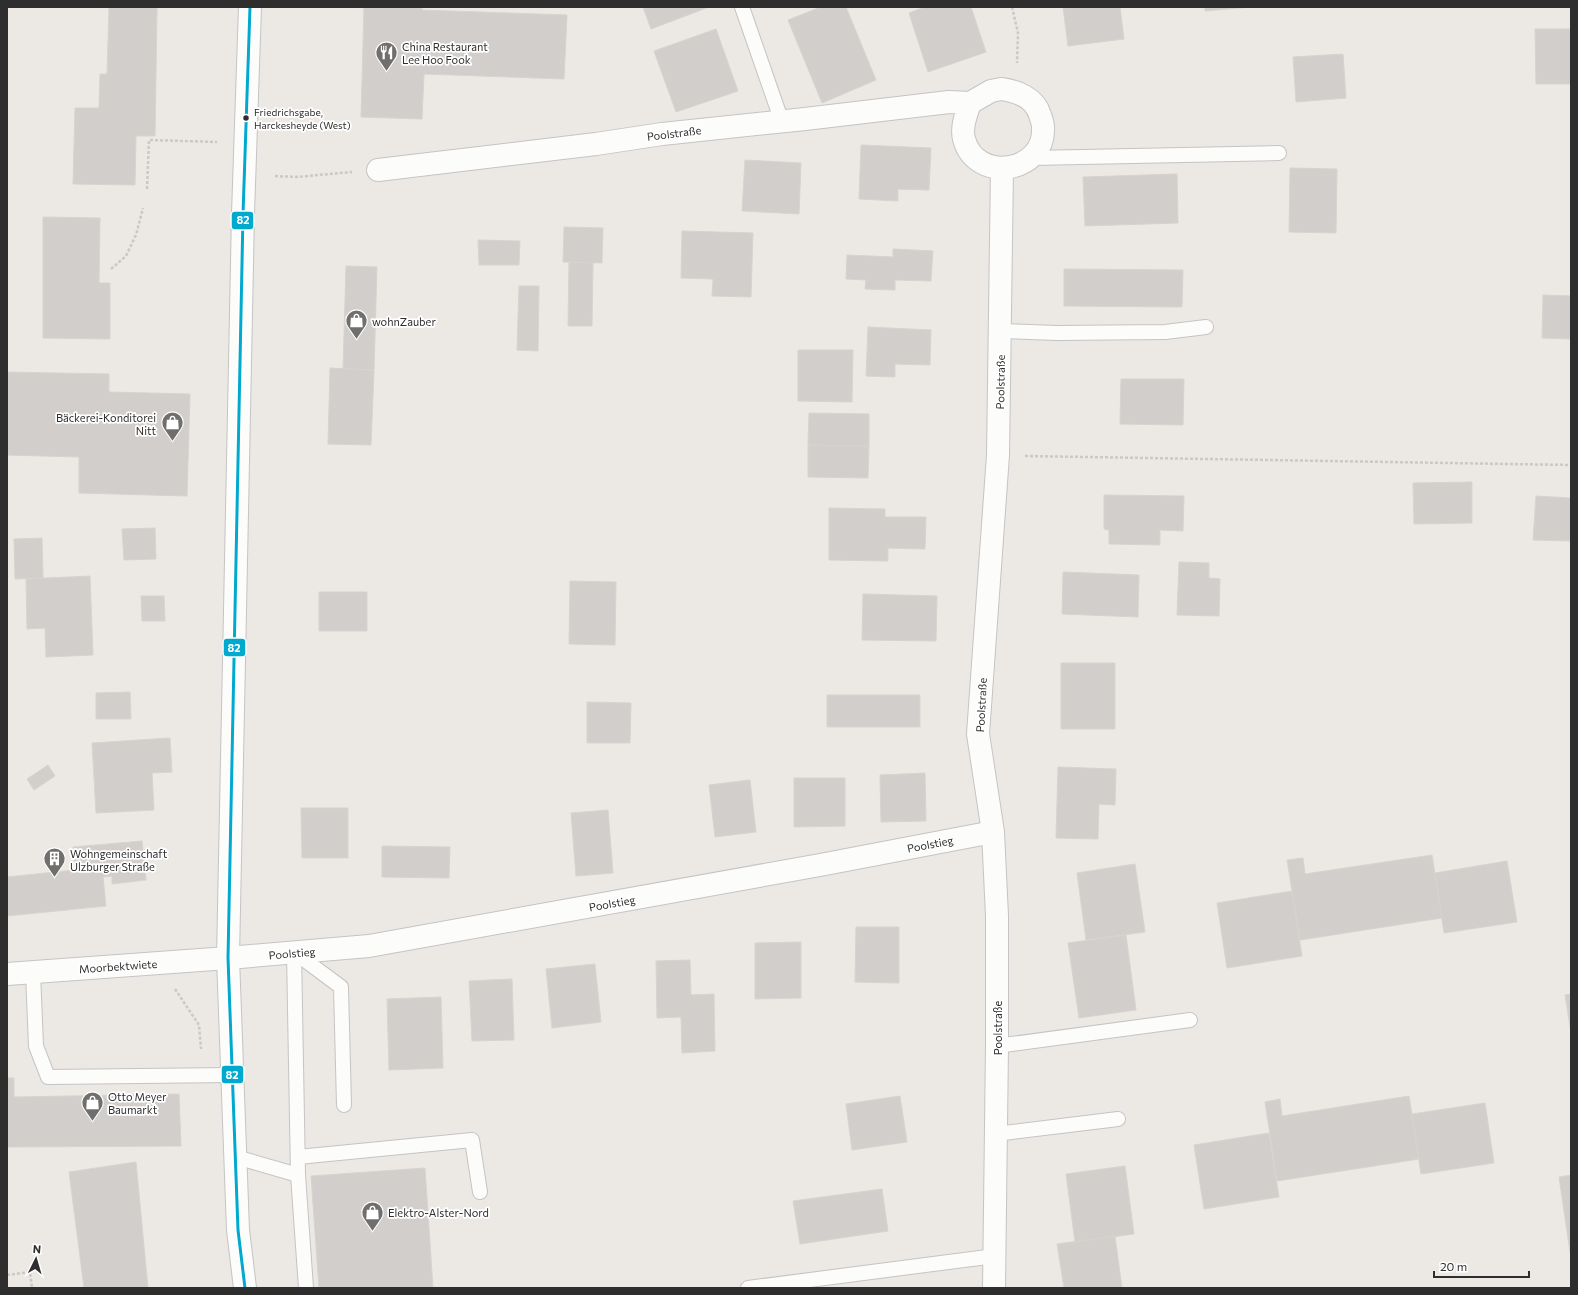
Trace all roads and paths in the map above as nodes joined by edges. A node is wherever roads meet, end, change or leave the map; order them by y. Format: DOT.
graph roads {
  1 [pos="250,7"];
  2 [pos="742,7"];
  3 [pos="1012,7"];
  4 [pos="1012,90"];
  5 [pos="970,103"];
  6 [pos="782,122"];
  7 [pos="245,145"];
  8 [pos="1279,154"];
  9 [pos="1031,158"];
  10 [pos="1002,169"];
  11 [pos="378,170"];
  12 [pos="275,176"];
  13 [pos="147,189"];
  14 [pos="143,208"];
  15 [pos="111,269"];
  16 [pos="1206,327"];
  17 [pos="1001,331"];
  18 [pos="998,455"];
  19 [pos="1571,465"];
  20 [pos="993,832"];
  21 [pos="294,952"];
  22 [pos="228,958"];
  23 [pos="33,972"];
  24 [pos="7,974"];
  25 [pos="1190,1020"];
  26 [pos="998,1046"];
  27 [pos="232,1075"];
  28 [pos="344,1105"];
  29 [pos="1118,1120"];
  30 [pos="996,1134"];
  31 [pos="236,1157"];
  32 [pos="298,1157"];
  33 [pos="298,1175"];
  34 [pos="480,1192"];
  35 [pos="994,1256"];
  36 [pos="7,1276"];
  37 [pos="32,1288"];
  38 [pos="245,1288"];
  39 [pos="306,1288"];
  40 [pos="748,1288"];
  41 [pos="994,1288"];
  1 -- 7 [label="street"];
  2 -- 6 [label="lane"];
  3 -- 4 [label="path"];
  4 -- 5 [label="street"];
  4 -- 9 [label="street"];
  5 -- 6 [label="street, Poolstraße"];
  5 -- 10 [label="street"];
  6 -- 11 [label="street, Poolstraße"];
  7 -- 13 [label="path"];
  7 -- 22 [label="street"];
  8 -- 9 [label="lane"];
  9 -- 10 [label="street"];
  10 -- 17 [label="street, Poolstraße"];
  11 -- 12 [label="path"];
  14 -- 15 [label="path"];
  16 -- 17 [label="lane"];
  17 -- 18 [label="street, Poolstraße"];
  18 -- 19 [label="path"];
  18 -- 20 [label="street, Poolstraße"];
  20 -- 21 [label="street, Poolstieg"];
  20 -- 26 [label="street, Poolstraße"];
  21 -- 22 [label="street, Poolstieg"];
  21 -- 28 [label="lane"];
  21 -- 32 [label="lane"];
  22 -- 23 [label="street, Moorbektwiete"];
  22 -- 27 [label="street"];
  23 -- 24 [label="street, Moorbektwiete"];
  23 -- 27 [label="lane"];
  25 -- 26 [label="lane"];
  26 -- 30 [label="street, Poolstraße"];
  27 -- 31 [label="street"];
  29 -- 30 [label="lane"];
  30 -- 35 [label="street, Poolstraße"];
  31 -- 33 [label="lane"];
  31 -- 38 [label="street"];
  32 -- 33 [label="lane"];
  32 -- 34 [label="lane"];
  33 -- 39 [label="lane"];
  35 -- 40 [label="lane"];
  35 -- 41 [label="street, Poolstraße"];
  36 -- 37 [label="path"];
}
